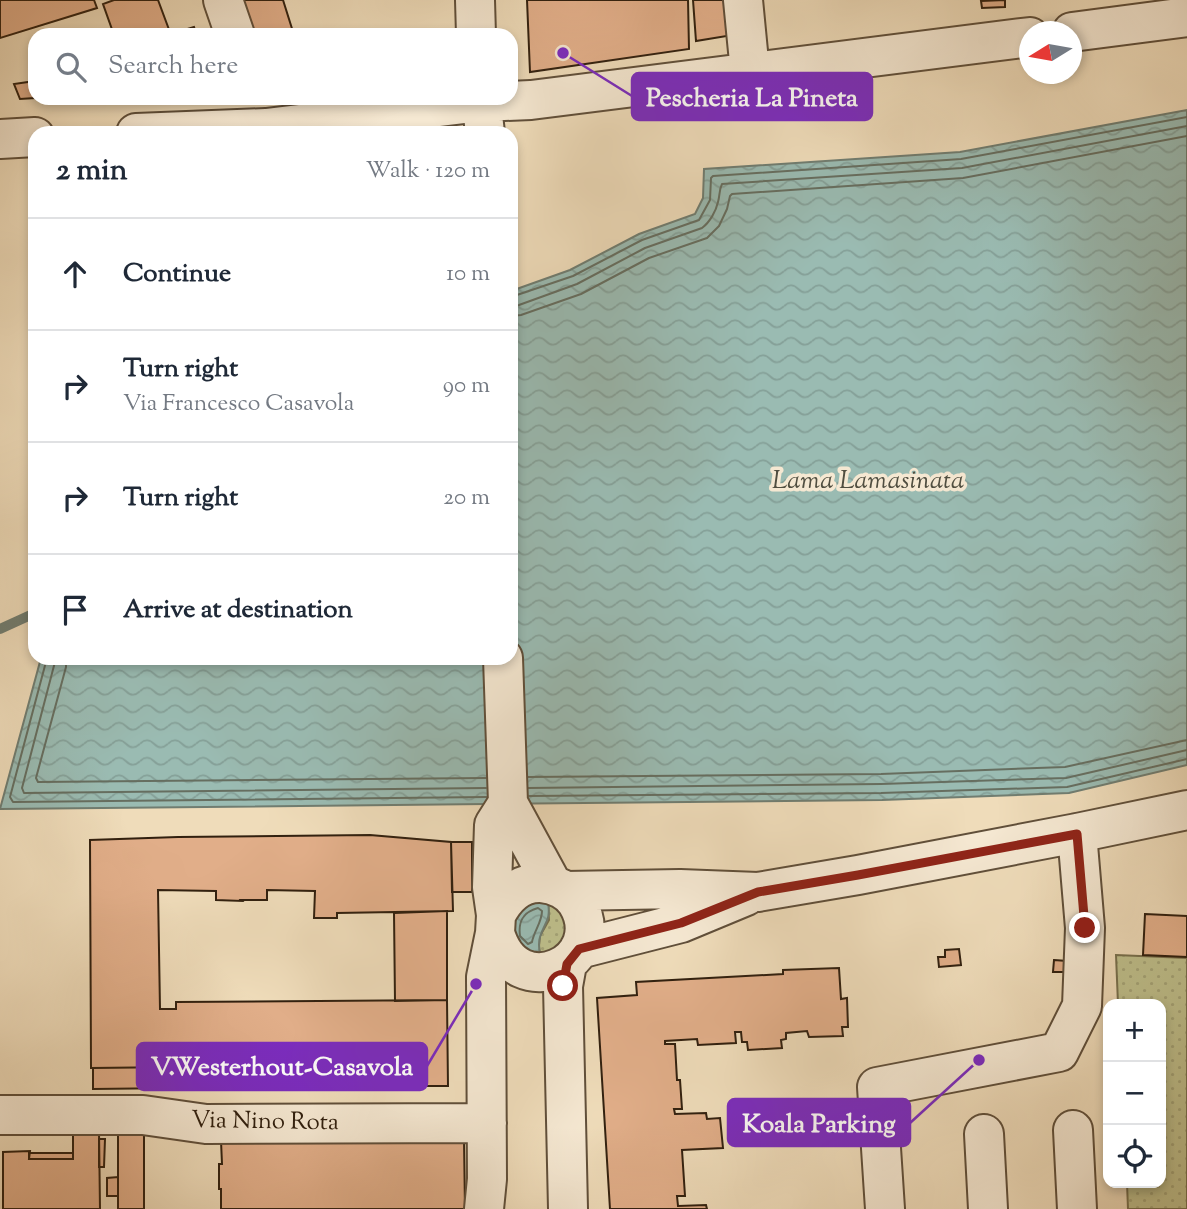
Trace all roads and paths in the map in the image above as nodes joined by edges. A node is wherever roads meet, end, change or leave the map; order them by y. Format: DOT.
graph roads {
  1 [pos="223,0"];
  2 [pos="475,0"];
  3 [pos="743,0"];
  4 [pos="1187,18"];
  5 [pos="233,28"];
  6 [pos="476,28"];
  7 [pos="1082,31"];
  8 [pos="1019,38"];
  9 [pos="750,72"];
  10 [pos="518,104"];
  11 [pos="515,105"];
  12 [pos="261,113"];
  13 [pos="483,115"];
  14 [pos="180,126"];
  15 [pos="28,137"];
  16 [pos="0,139"];
  17 [pos="503,665"];
  18 [pos="508,803"];
  19 [pos="1187,810"];
  20 [pos="1077,834"];
  21 [pos="559,888"];
  22 [pos="758,892"];
  23 [pos="496,924"];
  24 [pos="573,956"];
  25 [pos="0,1115"];
  26 [pos="487,1123"];
  27 [pos="1073,1130"];
  28 [pos="984,1134"];
  29 [pos="484,1209"];
  30 [pos="568,1209"];
  31 [pos="885,1209"];
  32 [pos="988,1209"];
  33 [pos="1077,1209"];
  1 -- 5 [label="street"];
  2 -- 6 [label="street"];
  3 -- 9 [label="street"];
  4 -- 7 [label="street"];
  8 -- 9 [label="street"];
  9 -- 10 [label="street"];
  11 -- 13 [label="street"];
  12 -- 13 [label="street"];
  12 -- 14 [label="street"];
  15 -- 16 [label="street"];
  17 -- 18 [label="street"];
  18 -- 21 [label="street"];
  18 -- 23 [label="street"];
  19 -- 20 [label="street"];
  20 -- 22 [label="street"];
  20 -- 31 [label="street"];
  21 -- 22 [label="street"];
  21 -- 23 [label="street"];
  21 -- 24 [label="street"];
  22 -- 24 [label="street"];
  23 -- 24 [label="street"];
  23 -- 26 [label="street"];
  24 -- 30 [label="street"];
  25 -- 26 [label="street, Via Nino Rota"];
  26 -- 29 [label="street"];
  27 -- 33 [label="street"];
  28 -- 32 [label="street"];
}
